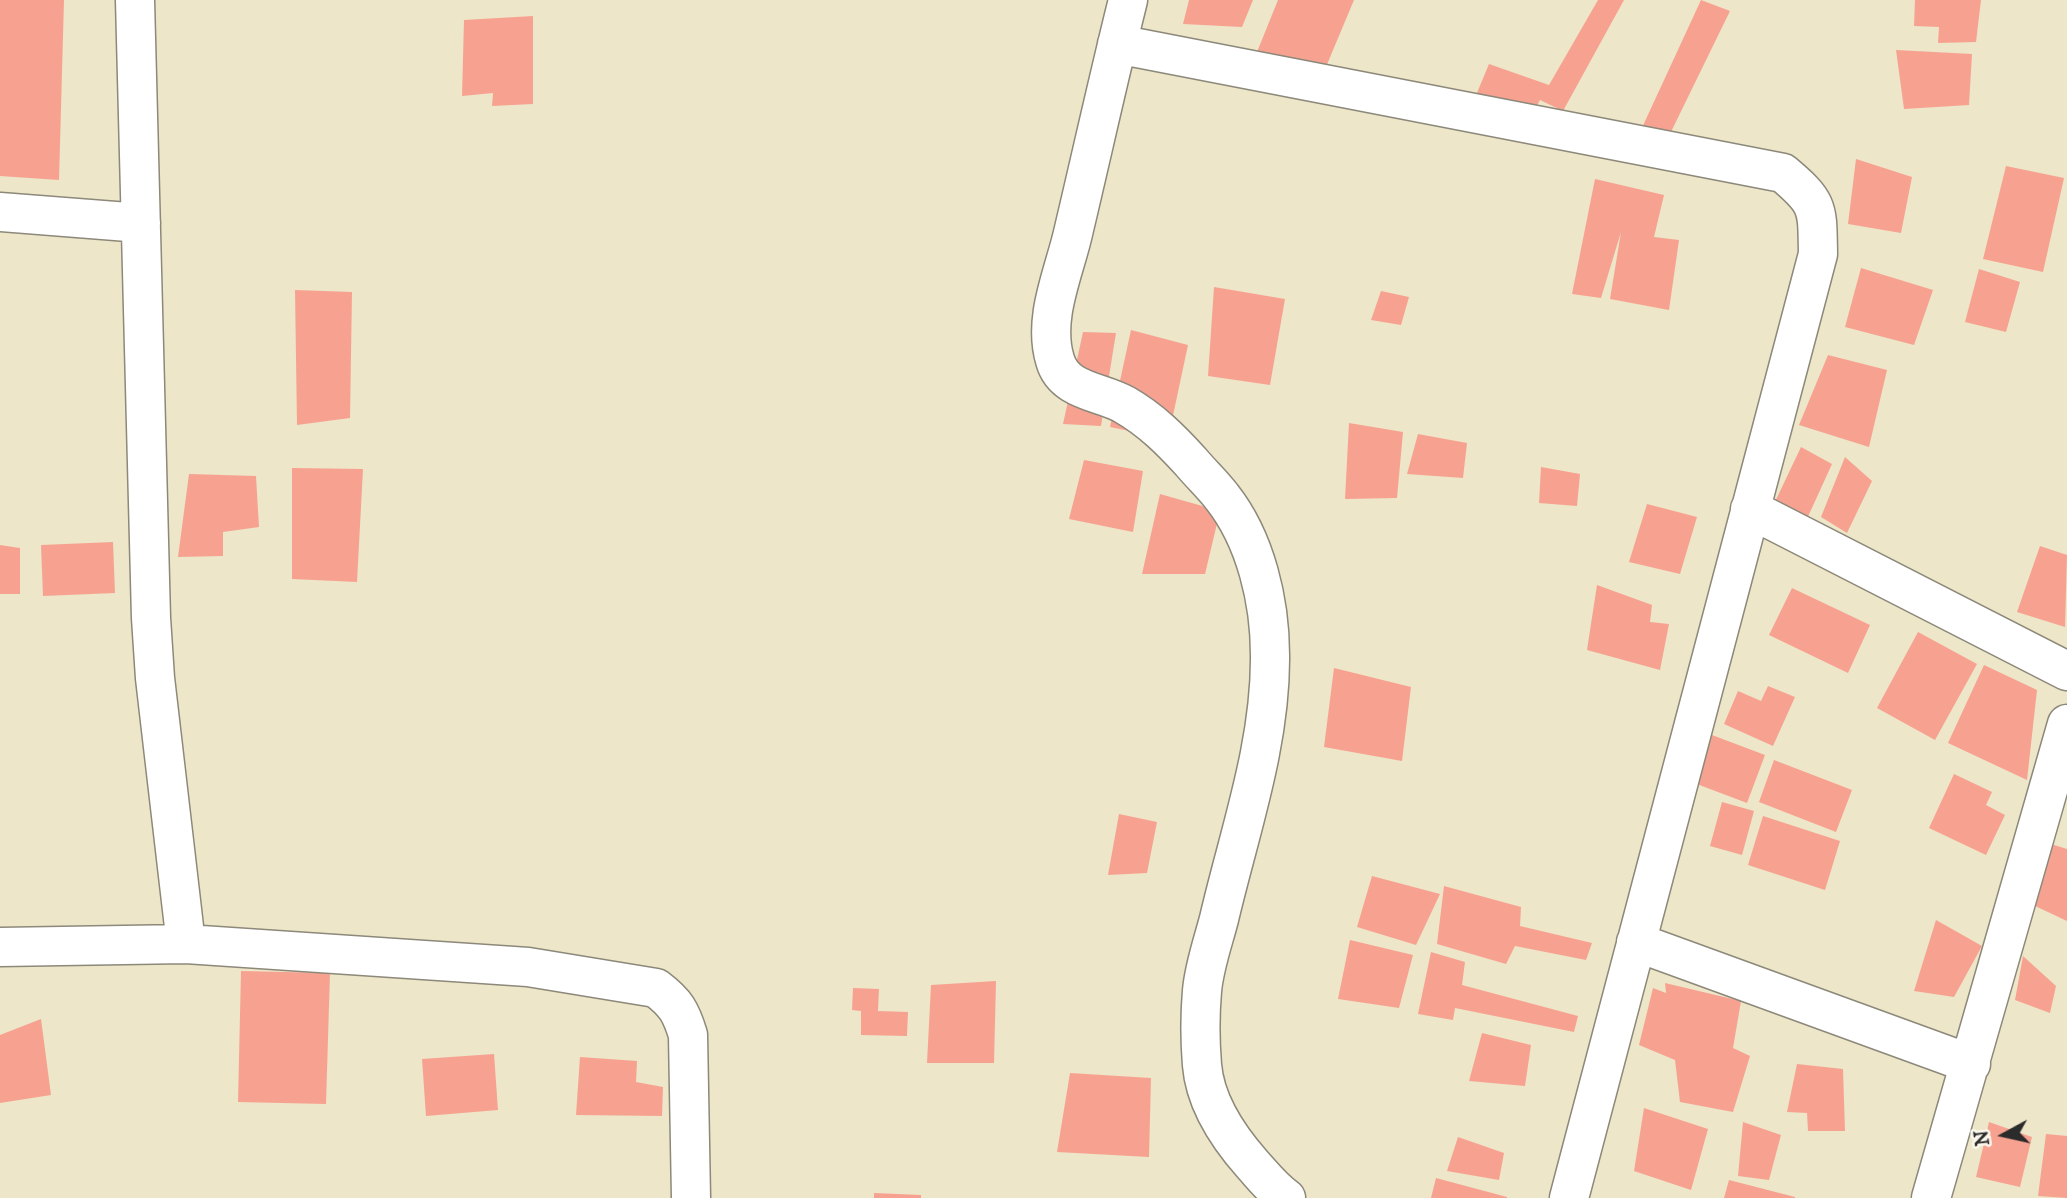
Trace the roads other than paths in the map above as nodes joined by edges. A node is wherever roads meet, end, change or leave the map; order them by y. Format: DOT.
graph roads {
  1 [pos="135,0"];
  2 [pos="1128,0"];
  3 [pos="1117,44"];
  4 [pos="0,212"];
  5 [pos="141,223"];
  6 [pos="1750,509"];
  7 [pos="2067,671"];
  8 [pos="2067,724"];
  9 [pos="1636,942"];
  10 [pos="187,944"];
  11 [pos="0,947"];
  12 [pos="1971,1063"];
  13 [pos="1281,1196"];
  14 [pos="691,1198"];
  15 [pos="1569,1198"];
  16 [pos="1931,1198"];
  1 -- 5 [label="street"];
  2 -- 3 [label="street"];
  3 -- 6 [label="street"];
  3 -- 13 [label="street"];
  4 -- 5 [label="street"];
  5 -- 10 [label="street"];
  6 -- 7 [label="street"];
  6 -- 9 [label="street"];
  8 -- 12 [label="street"];
  9 -- 12 [label="street"];
  9 -- 15 [label="street"];
  10 -- 11 [label="street"];
  10 -- 14 [label="street"];
  12 -- 16 [label="street"];
}
